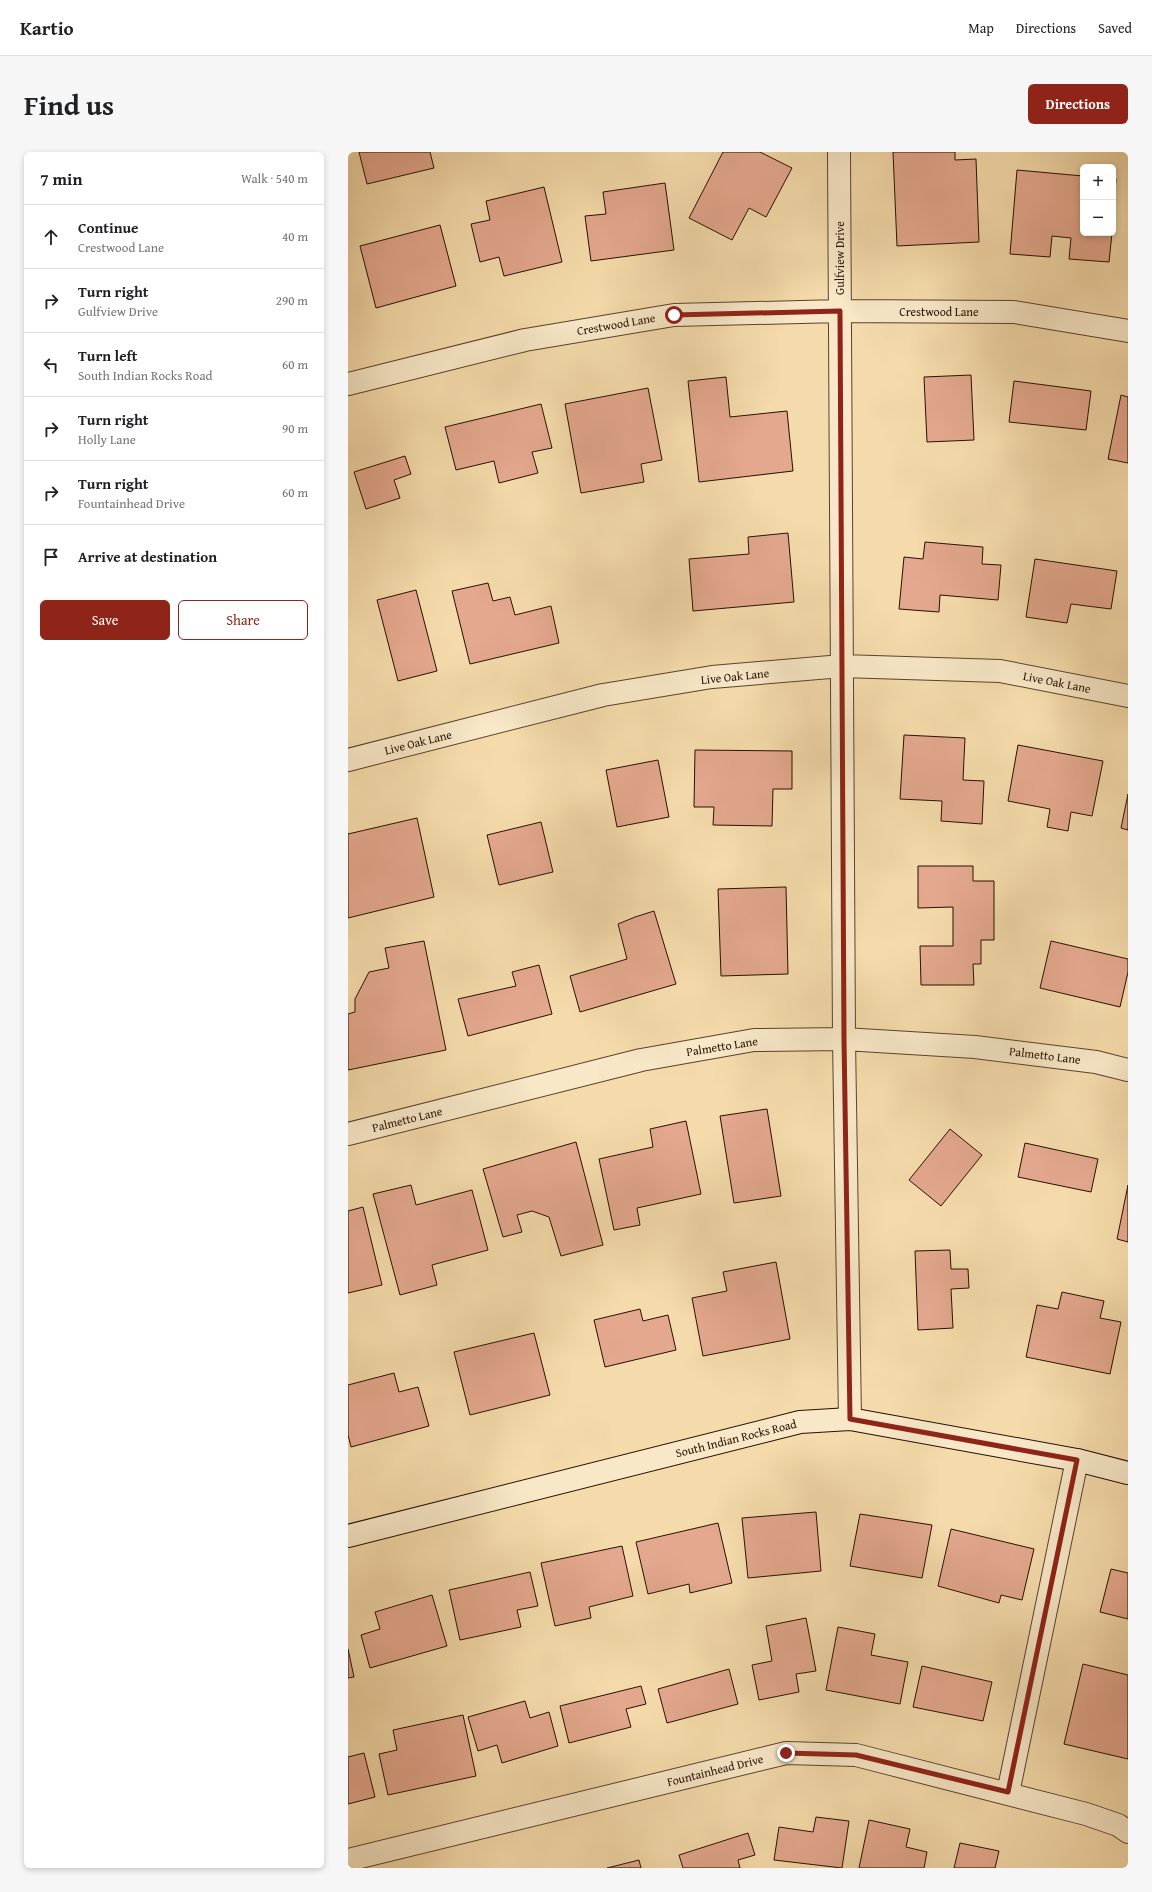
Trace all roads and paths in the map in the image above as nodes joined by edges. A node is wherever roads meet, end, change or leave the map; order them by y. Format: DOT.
graph roads {
  1 [pos="839,152"];
  2 [pos="840,311"];
  3 [pos="1128,331"];
  4 [pos="348,384"];
  5 [pos="842,666"];
  6 [pos="1128,696"];
  7 [pos="348,760"];
  8 [pos="844,1039"];
  9 [pos="1128,1070"];
  10 [pos="348,1134"];
  11 [pos="850,1419"];
  12 [pos="1077,1460"];
  13 [pos="1128,1473"];
  14 [pos="348,1536"];
  15 [pos="1008,1792"];
  16 [pos="1128,1832"];
  17 [pos="348,1860"];
  1 -- 2 [label="street, Gulfview Drive"];
  2 -- 3 [label="street, Crestwood Lane"];
  2 -- 4 [label="street, Crestwood Lane"];
  2 -- 5 [label="street, Gulfview Drive"];
  5 -- 6 [label="street, Live Oak Lane"];
  5 -- 7 [label="street, Live Oak Lane"];
  5 -- 8 [label="street, Gulfview Drive"];
  8 -- 9 [label="street, Palmetto Lane"];
  8 -- 10 [label="street, Palmetto Lane"];
  8 -- 11 [label="street, Gulfview Drive"];
  11 -- 12 [label="street, South Indian Rocks Road"];
  11 -- 14 [label="street, South Indian Rocks Road"];
  12 -- 13 [label="street, South Indian Rocks Road"];
  12 -- 15 [label="street"];
  15 -- 16 [label="street, Fountainhead Drive"];
  15 -- 17 [label="street, Fountainhead Drive"];
}
